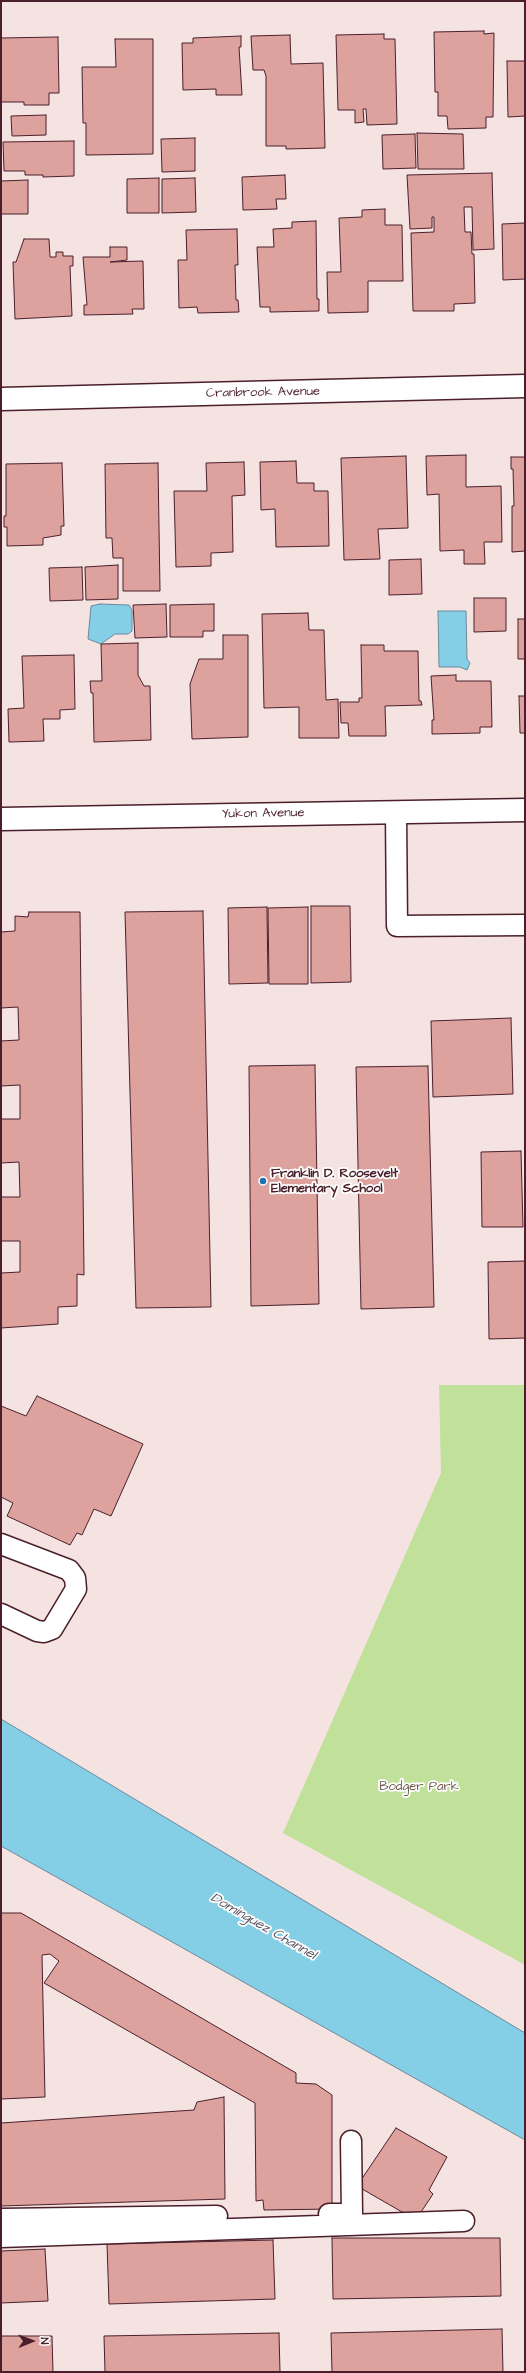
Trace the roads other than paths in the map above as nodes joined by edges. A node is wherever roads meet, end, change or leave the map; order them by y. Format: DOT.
graph roads {
  1 [pos="525,386"];
  2 [pos="1,399"];
  3 [pos="525,810"];
  4 [pos="396,812"];
  5 [pos="1,819"];
  6 [pos="525,925"];
  7 [pos="1,1544"];
  8 [pos="1,1614"];
  9 [pos="351,2141"];
  10 [pos="1,2219"];
  11 [pos="464,2221"];
  12 [pos="1,2236"];
  1 -- 2 [label="street, Cranbrook Avenue"];
  3 -- 4 [label="street, Yukon Avenue"];
  4 -- 5 [label="street, Yukon Avenue"];
  4 -- 6 [label="lane"];
  7 -- 8 [label="lane"];
  9 -- 10 [label="lane"];
  11 -- 12 [label="lane"];
}
